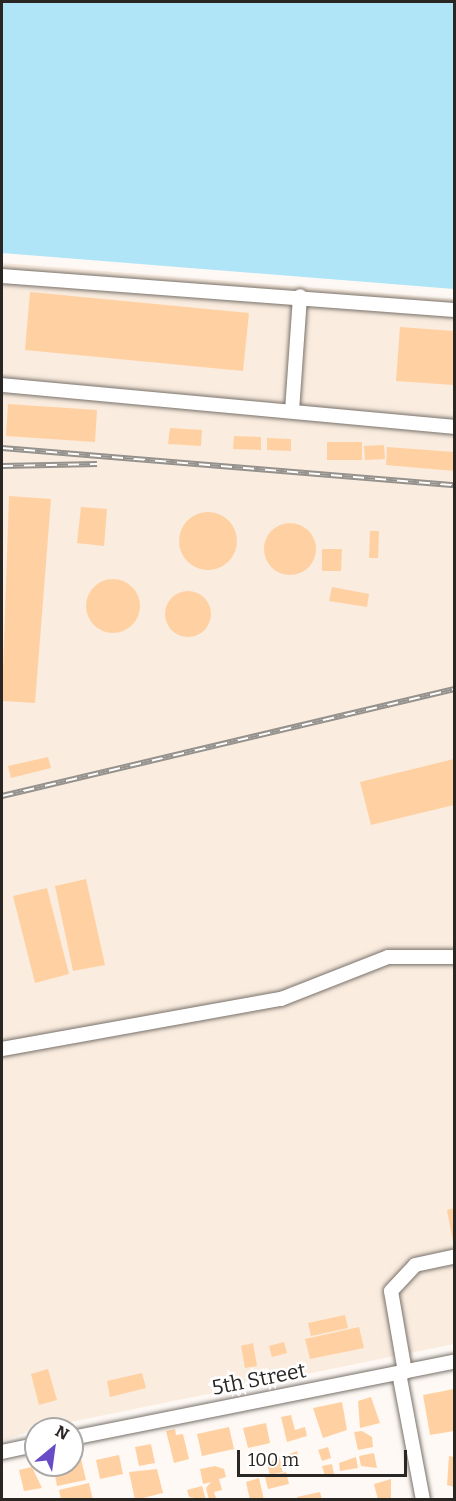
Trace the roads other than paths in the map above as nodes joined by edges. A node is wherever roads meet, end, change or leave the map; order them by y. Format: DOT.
graph roads {
  1 [pos="2,276"];
  2 [pos="300,296"];
  3 [pos="454,310"];
  4 [pos="2,385"];
  5 [pos="292,411"];
  6 [pos="454,427"];
  7 [pos="454,957"];
  8 [pos="2,1049"];
  9 [pos="454,1257"];
  10 [pos="454,1362"];
  11 [pos="402,1373"];
  12 [pos="84,1436"];
  13 [pos="24,1447"];
  14 [pos="2,1452"];
  15 [pos="423,1500"];
  1 -- 2 [label="street"];
  2 -- 3 [label="street"];
  2 -- 5 [label="street"];
  4 -- 5 [label="street"];
  5 -- 6 [label="street"];
  7 -- 8 [label="street"];
  9 -- 11 [label="street"];
  10 -- 11 [label="street, 5th Street"];
  11 -- 12 [label="street, 5th Street"];
  11 -- 15 [label="street"];
  13 -- 14 [label="street"];
}
